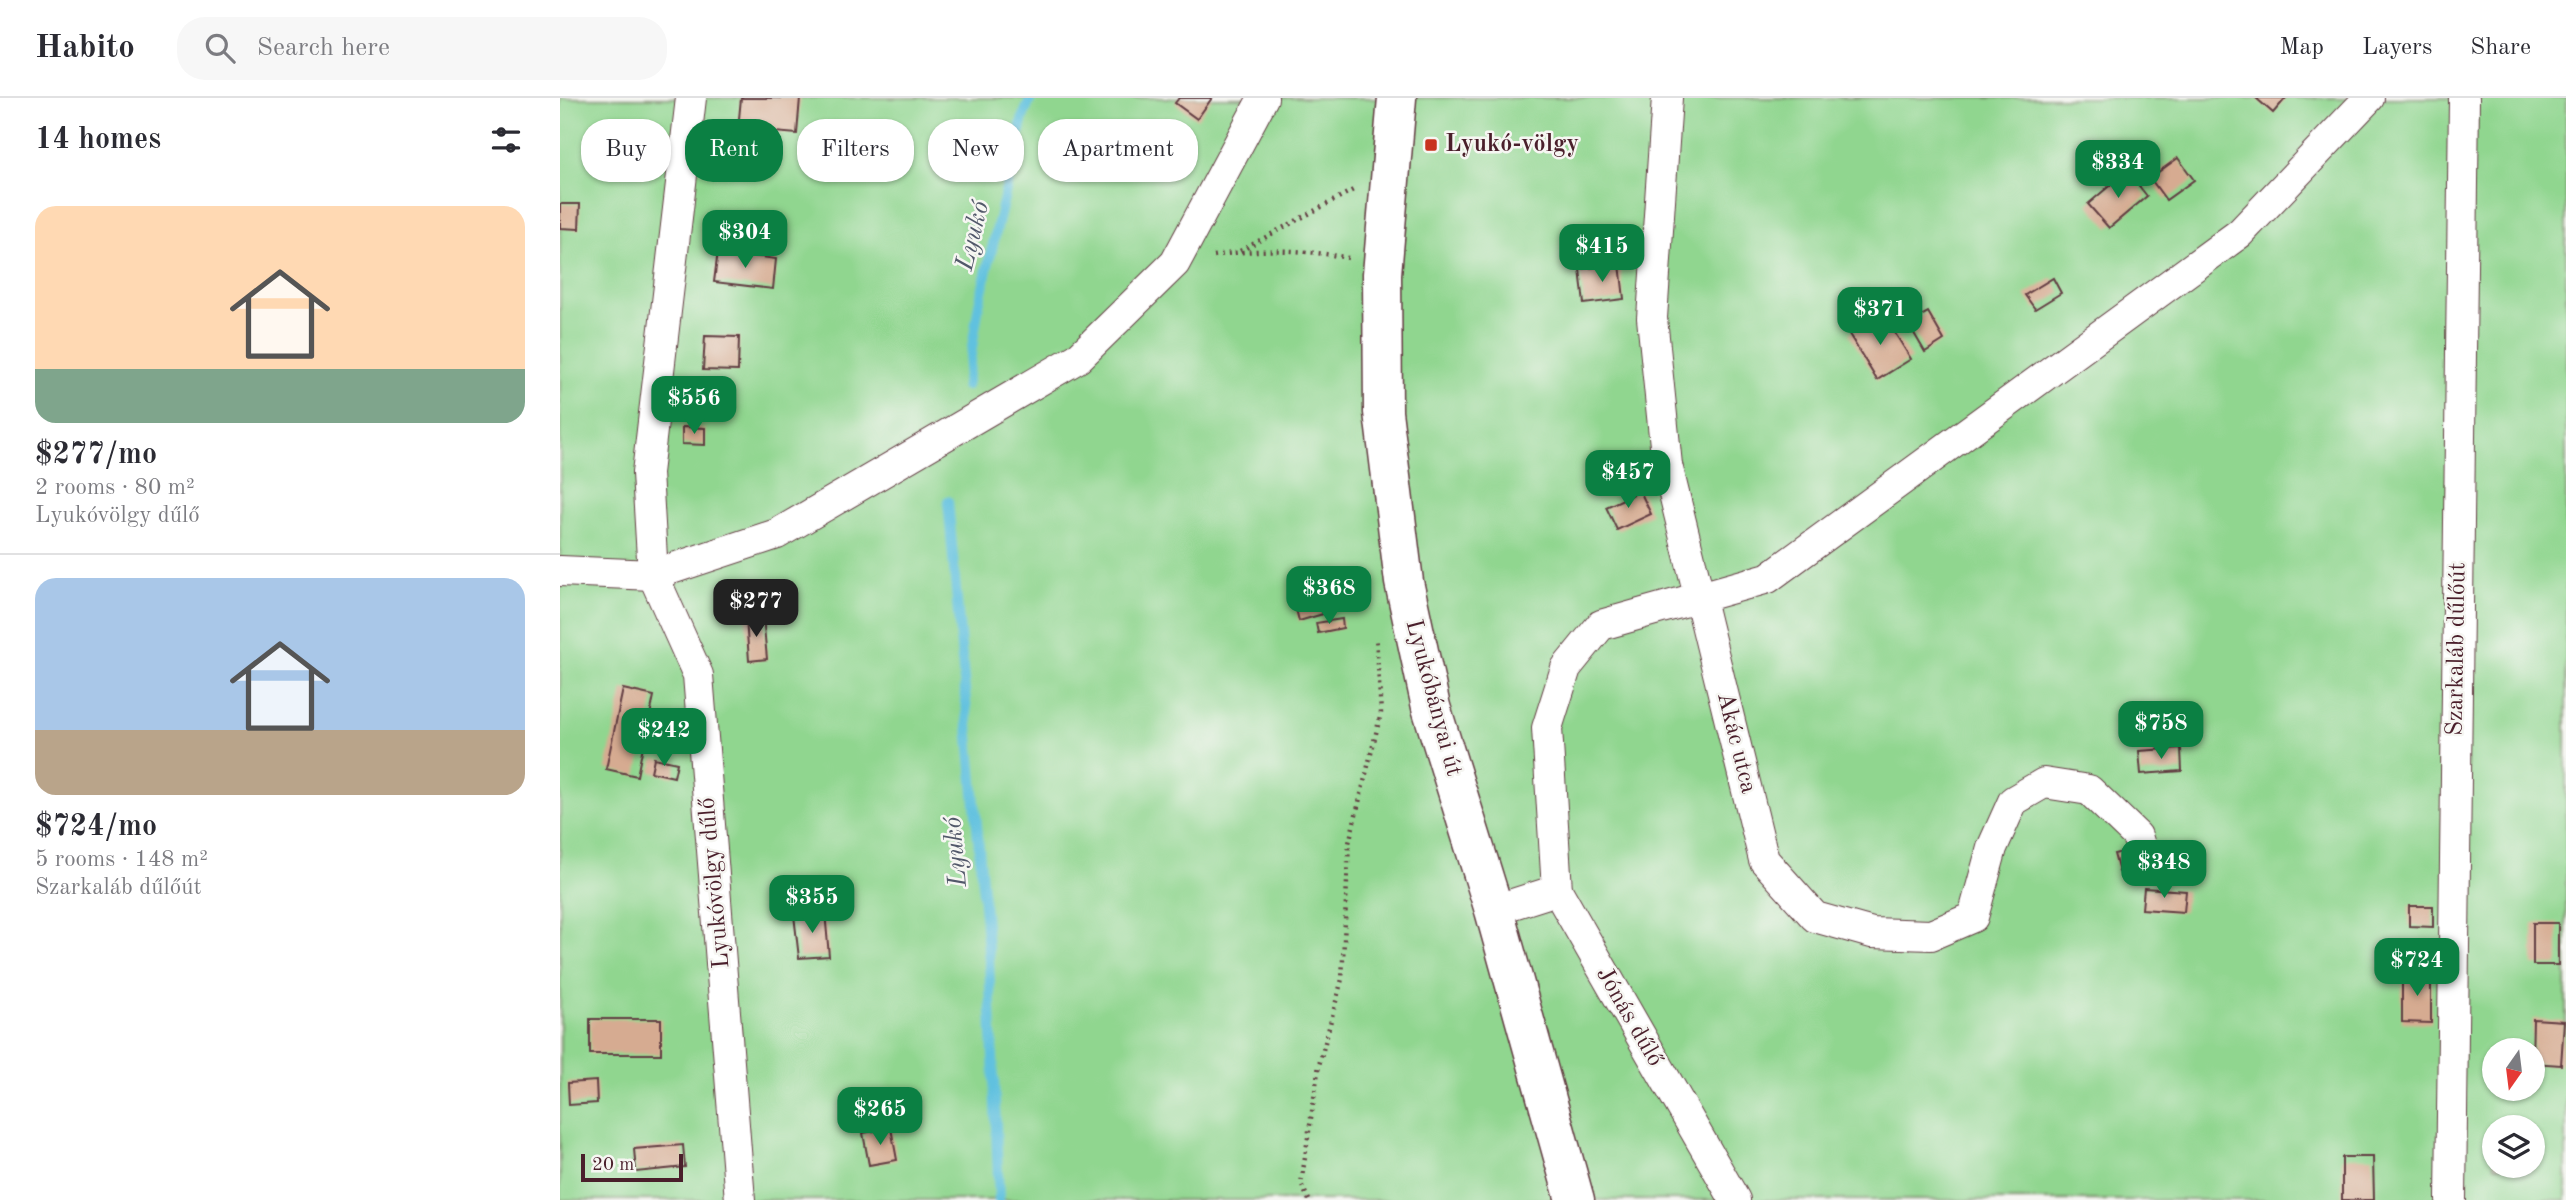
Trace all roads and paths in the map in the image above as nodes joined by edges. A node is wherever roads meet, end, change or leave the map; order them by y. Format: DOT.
graph roads {
  1 [pos="691,98"];
  2 [pos="1263,98"];
  3 [pos="1396,98"];
  4 [pos="1667,98"];
  5 [pos="2369,98"];
  6 [pos="2463,98"];
  7 [pos="1390,170"];
  8 [pos="1382,274"];
  9 [pos="560,571"];
  10 [pos="653,575"];
  11 [pos="1700,597"];
  12 [pos="1376,636"];
  13 [pos="2144,859"];
  14 [pos="1557,890"];
  15 [pos="1494,910"];
  16 [pos="740,1200"];
  17 [pos="1309,1200"];
  18 [pos="1575,1200"];
  19 [pos="1735,1200"];
  20 [pos="2451,1200"];
  1 -- 10 [label="street, Lyukóvölgy dűlő"];
  2 -- 10 [label="street"];
  3 -- 7 [label="main road, Lyukóbányai út"];
  4 -- 11 [label="street, Akác utca"];
  5 -- 11 [label="street"];
  6 -- 20 [label="street, Szarkaláb dűlőút"];
  7 -- 8 [label="main road, Lyukóbányai út"];
  7 -- 8 [label="path"];
  8 -- 15 [label="main road, Lyukóbányai út"];
  9 -- 10 [label="street"];
  10 -- 16 [label="street, Lyukóvölgy dűlő"];
  11 -- 13 [label="street, Akác utca"];
  11 -- 14 [label="street"];
  12 -- 17 [label="path"];
  14 -- 15 [label="street"];
  14 -- 19 [label="street, Jónás dűlő"];
  15 -- 18 [label="main road, Lyukóbányai út"];
}
